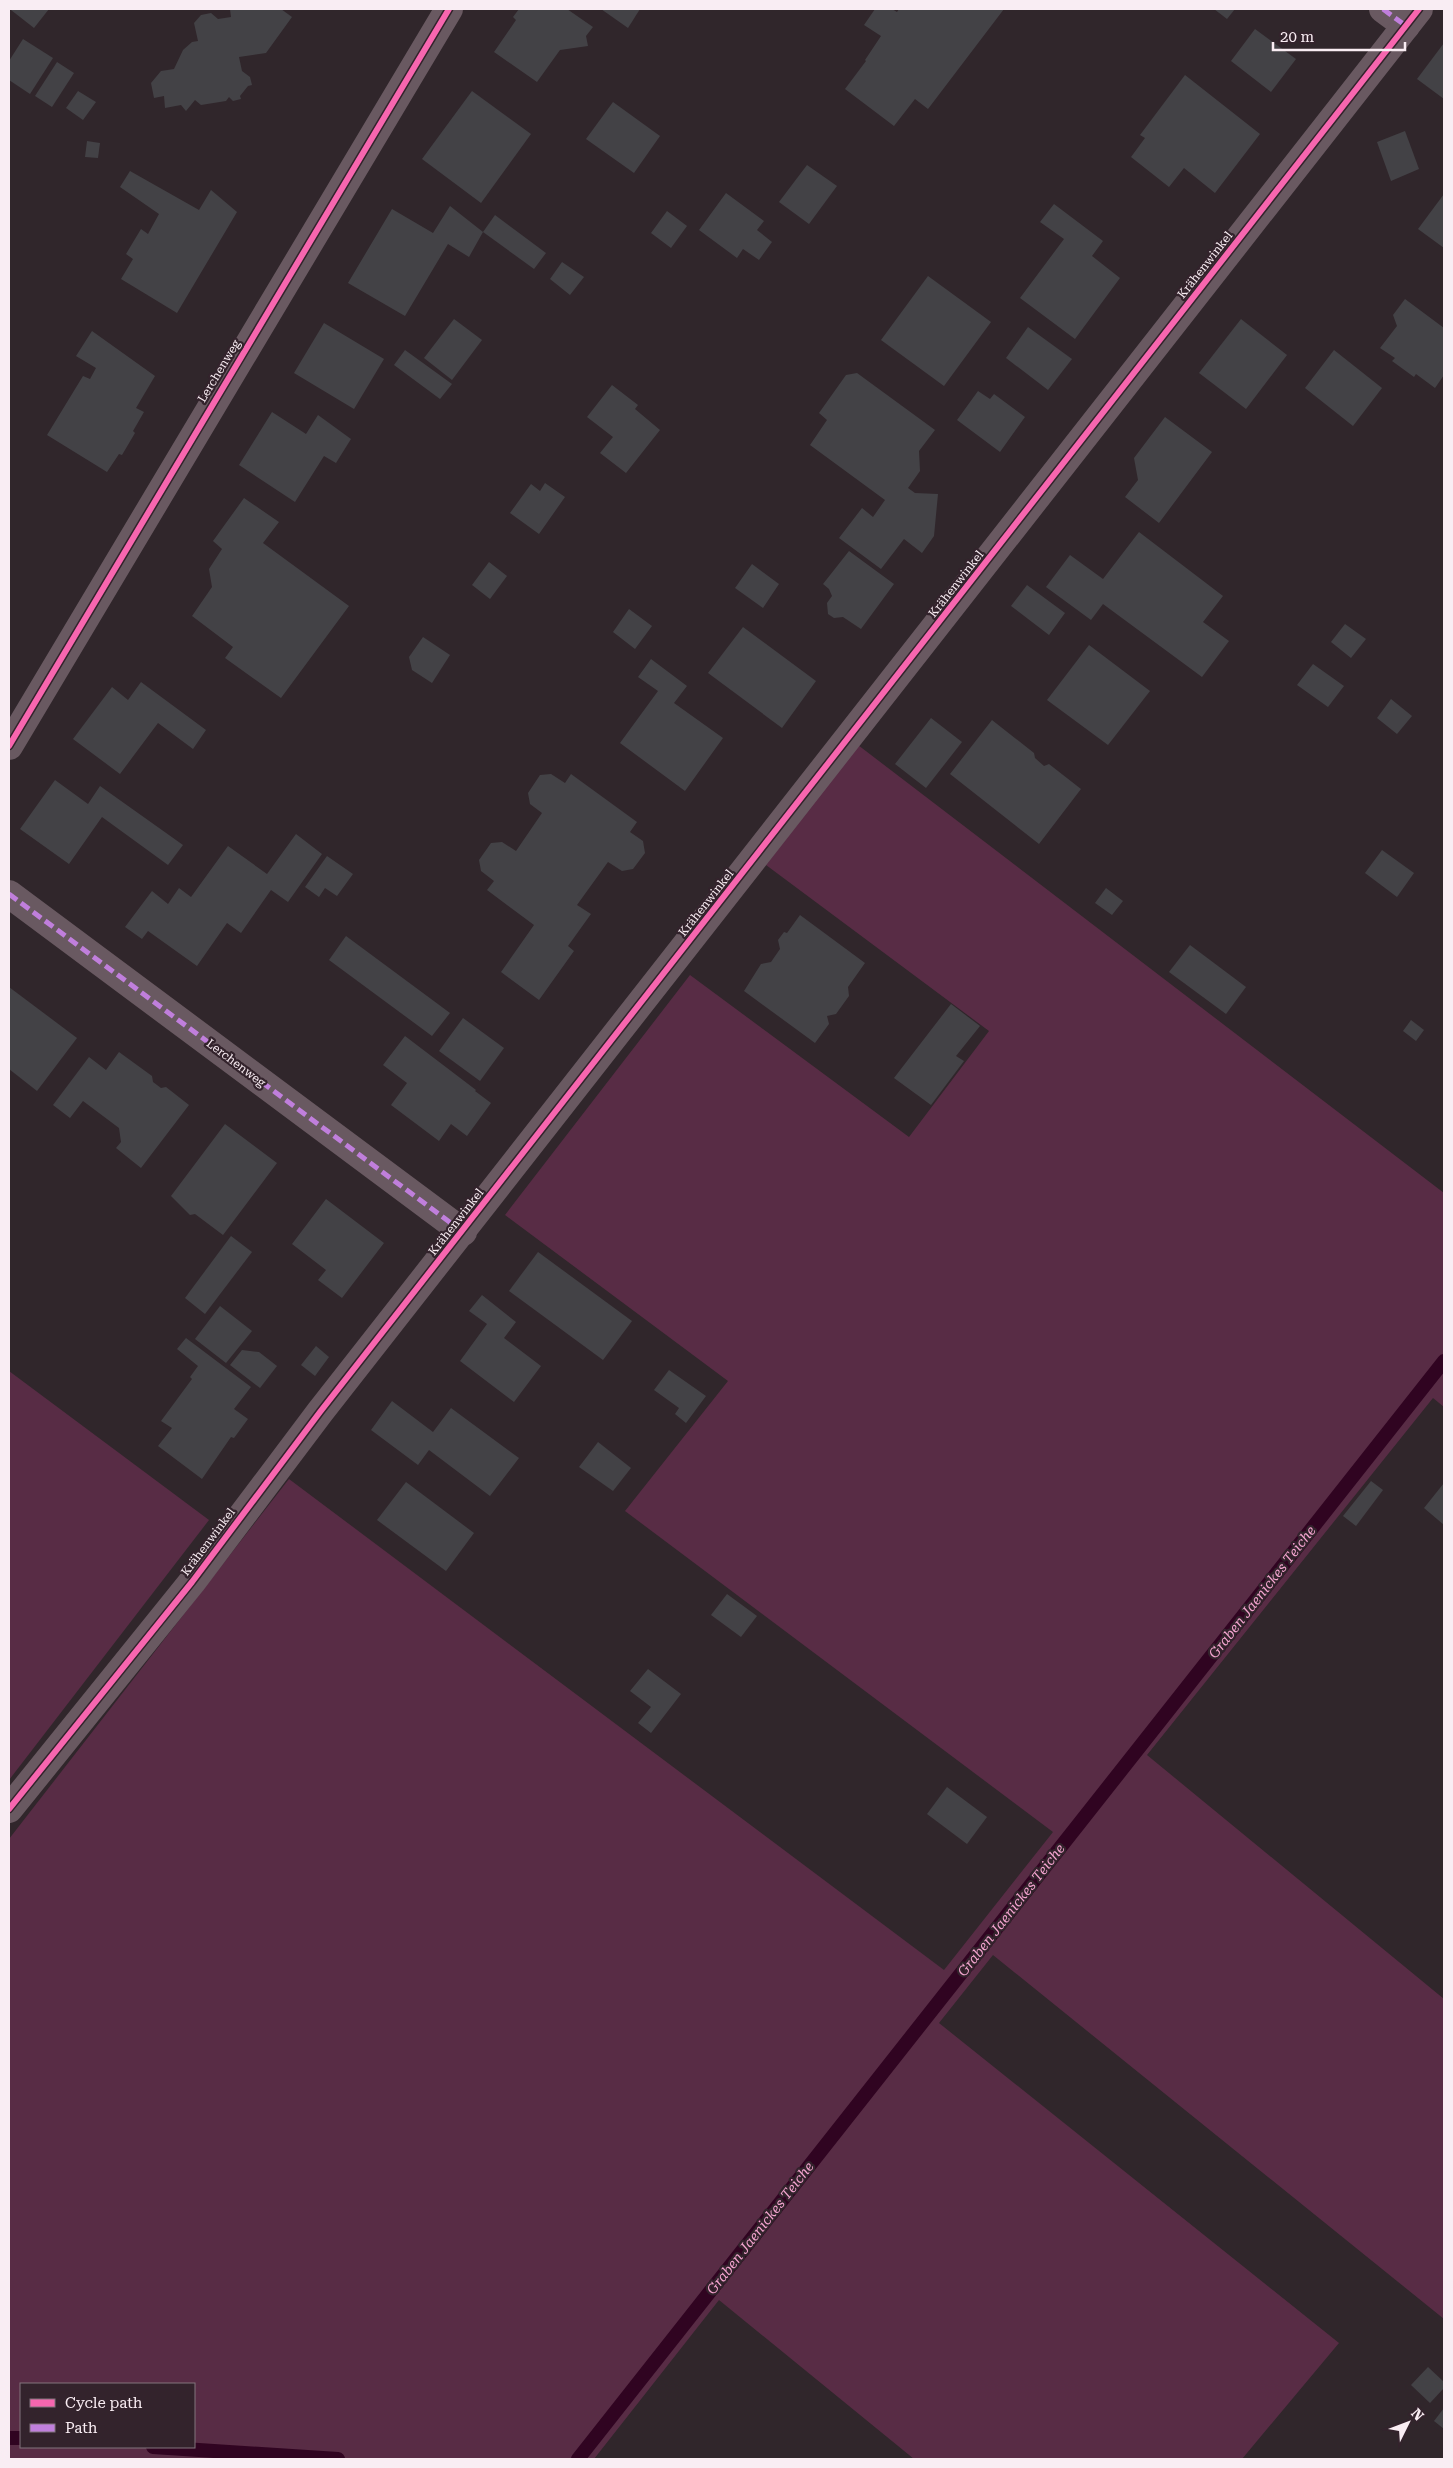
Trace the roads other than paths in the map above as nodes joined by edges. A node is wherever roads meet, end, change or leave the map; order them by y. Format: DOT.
graph roads {
  1 [pos="449,9"];
  2 [pos="1383,9"];
  3 [pos="1413,17"];
  4 [pos="9,746"];
  5 [pos="9,894"];
  6 [pos="463,1232"];
  7 [pos="9,1809"];
  1 -- 4 [label="street, Lerchenweg"];
  2 -- 3 [label="street"];
  3 -- 6 [label="street, Krähenwinkel"];
  5 -- 6 [label="street, Lerchenweg"];
  6 -- 7 [label="street, Krähenwinkel"];
}
